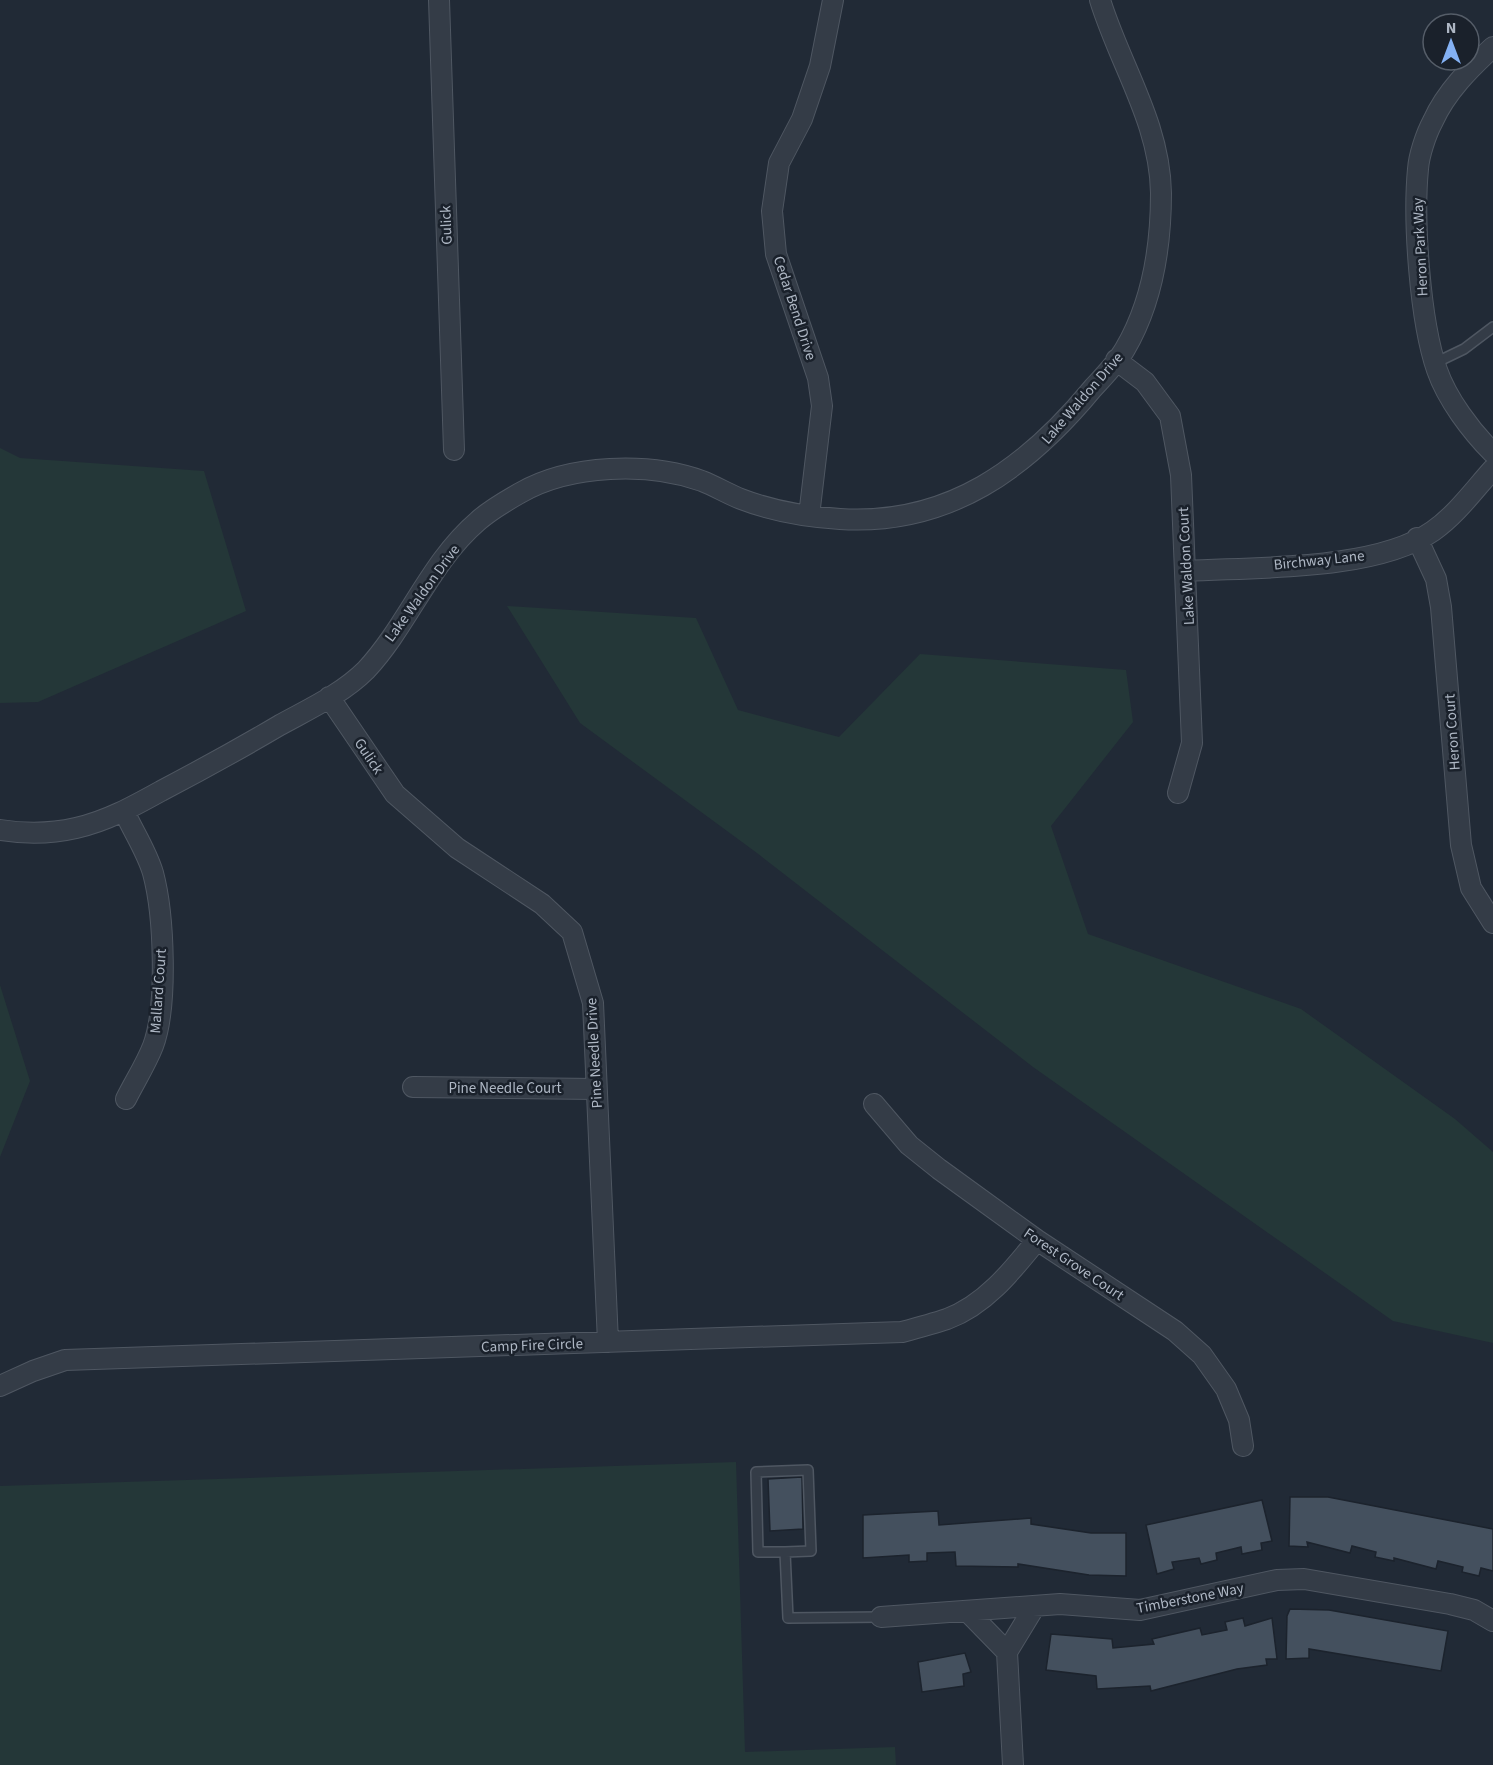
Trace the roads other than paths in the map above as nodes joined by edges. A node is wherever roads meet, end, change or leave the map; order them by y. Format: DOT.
graph roads {
  1 [pos="439,0"];
  2 [pos="833,0"];
  3 [pos="1100,0"];
  4 [pos="1490,56"];
  5 [pos="1493,327"];
  6 [pos="1116,360"];
  7 [pos="1435,363"];
  8 [pos="454,450"];
  9 [pos="1493,453"];
  10 [pos="1493,469"];
  11 [pos="809,516"];
  12 [pos="1418,538"];
  13 [pos="1187,571"];
  14 [pos="329,697"];
  15 [pos="1178,793"];
  16 [pos="414,810"];
  17 [pos="124,811"];
  18 [pos="0,830"];
  19 [pos="1493,923"];
  20 [pos="413,1087"];
  21 [pos="596,1089"];
  22 [pos="126,1099"];
  23 [pos="874,1104"];
  24 [pos="1036,1240"];
  25 [pos="608,1342"];
  26 [pos="0,1386"];
  27 [pos="1243,1446"];
  28 [pos="785,1552"];
  29 [pos="1035,1606"];
  30 [pos="968,1612"];
  31 [pos="881,1617"];
  32 [pos="1493,1621"];
  33 [pos="1007,1652"];
  34 [pos="1013,1765"];
  1 -- 8 [label="street, Gulick"];
  2 -- 11 [label="street, Cedar Bend Drive"];
  3 -- 6 [label="street, Lake Waldon Drive"];
  4 -- 7 [label="street, Heron Park Way"];
  5 -- 7 [label="lane"];
  6 -- 11 [label="street, Lake Waldon Drive"];
  6 -- 13 [label="street, Lake Waldon Court"];
  7 -- 9 [label="street, Heron Park Way"];
  10 -- 12 [label="street, Birchway Lane"];
  11 -- 14 [label="street, Lake Waldon Drive"];
  12 -- 13 [label="street, Birchway Lane"];
  12 -- 19 [label="street, Heron Court"];
  13 -- 15 [label="street, Lake Waldon Court"];
  14 -- 16 [label="street, Gulick"];
  14 -- 17 [label="street, Lake Waldon Drive"];
  16 -- 21 [label="street, Pine Needle Drive"];
  17 -- 18 [label="street, Lake Waldon Drive"];
  17 -- 22 [label="street, Mallard Court"];
  20 -- 21 [label="street, Pine Needle Court"];
  21 -- 25 [label="street, Pine Needle Drive"];
  23 -- 24 [label="street, Forest Grove Court"];
  24 -- 25 [label="street, Camp Fire Circle"];
  24 -- 27 [label="street, Forest Grove Court"];
  25 -- 26 [label="street, Camp Fire Circle"];
  28 -- 28 [label="lane"];
  28 -- 31 [label="lane"];
  29 -- 30 [label="street, Timberstone Way"];
  29 -- 32 [label="street, Timberstone Way"];
  29 -- 33 [label="street"];
  30 -- 31 [label="street, Timberstone Way"];
  30 -- 33 [label="street"];
  33 -- 34 [label="street"];
}
